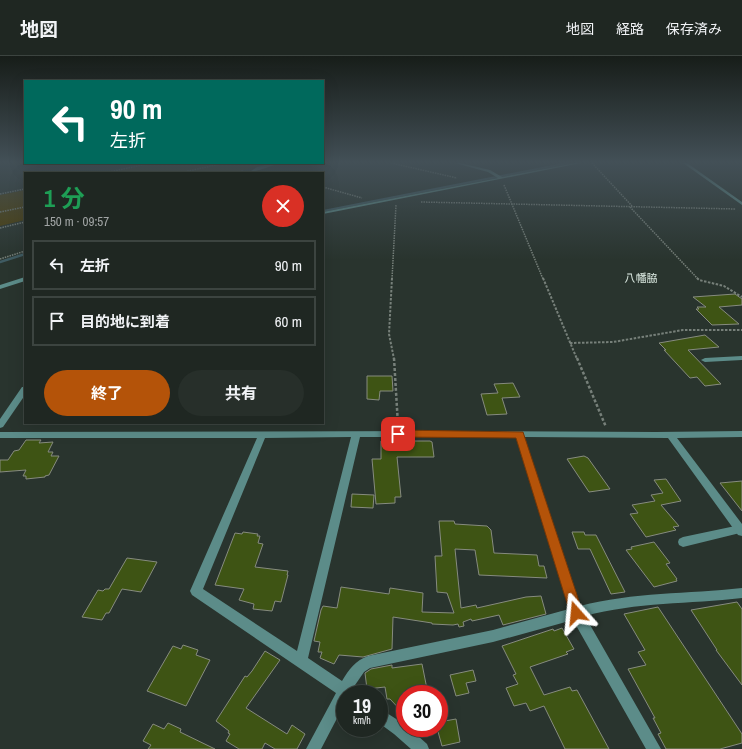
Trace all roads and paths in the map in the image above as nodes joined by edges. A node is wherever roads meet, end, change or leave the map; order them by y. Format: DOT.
graph roads {
  1 [pos="353,195"];
  2 [pos="409,195"];
  3 [pos="508,195"];
  4 [pos="621,195"];
  5 [pos="730,195"];
  6 [pos="366,199"];
  7 [pos="397,202"];
  8 [pos="420,202"];
  9 [pos="512,204"];
  10 [pos="742,204"];
  11 [pos="24,207"];
  12 [pos="631,207"];
  13 [pos="742,209"];
  14 [pos="0,212"];
  15 [pos="324,214"];
  16 [pos="24,222"];
  17 [pos="0,228"];
  18 [pos="24,251"];
  19 [pos="0,259"];
  20 [pos="24,279"];
  21 [pos="0,287"];
  22 [pos="742,297"];
  23 [pos="742,330"];
  24 [pos="570,343"];
  25 [pos="742,358"];
  26 [pos="705,360"];
  27 [pos="24,390"];
  28 [pos="0,425"];
  29 [pos="398,434"];
  30 [pos="520,434"];
  31 [pos="742,434"];
  32 [pos="262,435"];
  33 [pos="356,435"];
  34 [pos="610,435"];
  35 [pos="0,436"];
  36 [pos="671,436"];
  37 [pos="741,531"];
  38 [pos="683,542"];
  39 [pos="742,593"];
  40 [pos="576,613"];
  41 [pos="301,661"];
  42 [pos="337,685"];
  43 [pos="350,685"];
  44 [pos="336,710"];
  45 [pos="388,721"];
  46 [pos="313,749"];
  47 [pos="422,749"];
  48 [pos="654,749"];
  1 -- 6 [label="path"];
  2 -- 15 [label="street"];
  3 -- 9 [label="path"];
  4 -- 12 [label="path"];
  5 -- 10 [label="street"];
  7 -- 29 [label="path"];
  8 -- 9 [label="path"];
  9 -- 12 [label="path"];
  9 -- 24 [label="path"];
  11 -- 14 [label="path"];
  12 -- 13 [label="path"];
  12 -- 22 [label="path"];
  16 -- 17 [label="path"];
  18 -- 19 [label="path"];
  20 -- 21 [label="street"];
  23 -- 24 [label="path"];
  24 -- 34 [label="path"];
  25 -- 26 [label="street"];
  27 -- 28 [label="street"];
  29 -- 30 [label="street"];
  29 -- 33 [label="street"];
  30 -- 34 [label="street"];
  30 -- 40 [label="street"];
  31 -- 36 [label="street"];
  32 -- 33 [label="street"];
  32 -- 35 [label="street"];
  32 -- 41 [label="street"];
  33 -- 41 [label="street"];
  34 -- 36 [label="street"];
  36 -- 37 [label="street"];
  37 -- 38 [label="street"];
  39 -- 40 [label="street"];
  40 -- 43 [label="street"];
  40 -- 48 [label="street"];
  41 -- 42 [label="street"];
  44 -- 46 [label="street"];
  45 -- 47 [label="street"];
}
